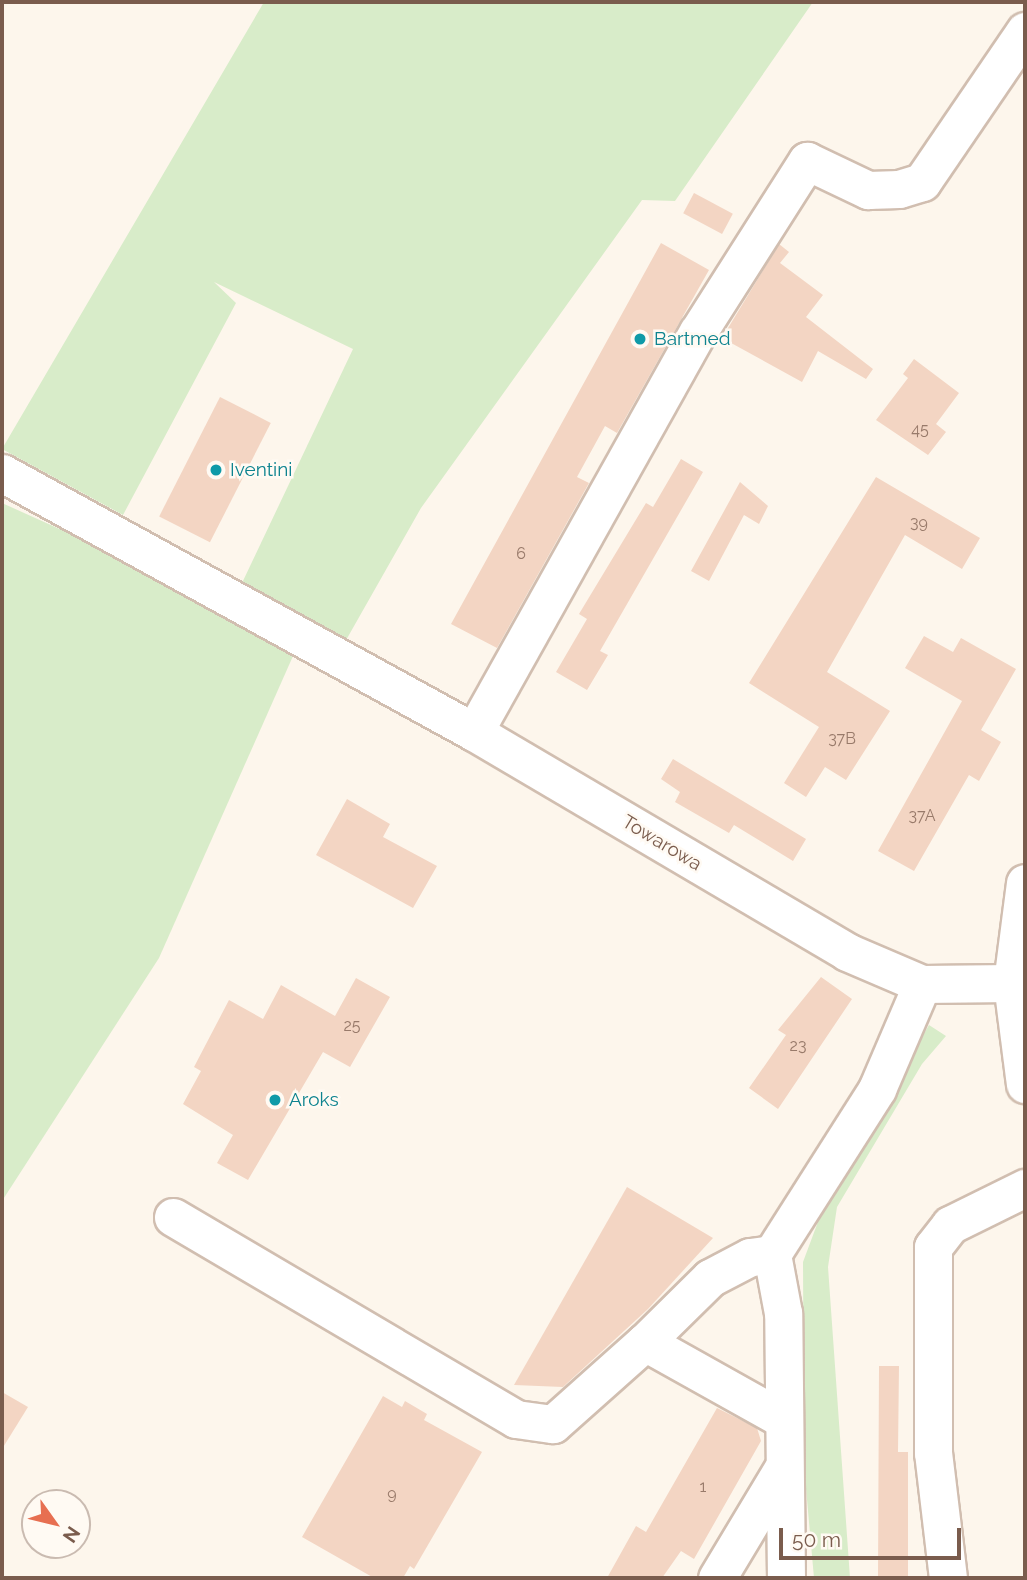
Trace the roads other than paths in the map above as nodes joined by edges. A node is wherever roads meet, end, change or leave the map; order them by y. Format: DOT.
graph roads {
  1 [pos="1025,31"];
  2 [pos="2,473"];
  3 [pos="474,732"];
  4 [pos="1025,883"];
  5 [pos="1012,983"];
  6 [pos="922,984"];
  7 [pos="1025,1084"];
  8 [pos="1025,1188"];
  9 [pos="173,1217"];
  10 [pos="772,1254"];
  11 [pos="645,1342"];
  12 [pos="783,1419"];
  13 [pos="782,1470"];
  14 [pos="717,1578"];
  15 [pos="786,1578"];
  16 [pos="948,1578"];
  1 -- 3 [label="street"];
  2 -- 3 [label="street, Towarowa"];
  3 -- 6 [label="street, Towarowa"];
  4 -- 5 [label="street"];
  5 -- 6 [label="street, Towarowa"];
  5 -- 7 [label="street"];
  6 -- 10 [label="street"];
  8 -- 16 [label="street"];
  9 -- 11 [label="street"];
  10 -- 11 [label="street"];
  10 -- 12 [label="street"];
  11 -- 12 [label="street"];
  12 -- 13 [label="street"];
  13 -- 14 [label="street"];
  13 -- 15 [label="street"];
}
